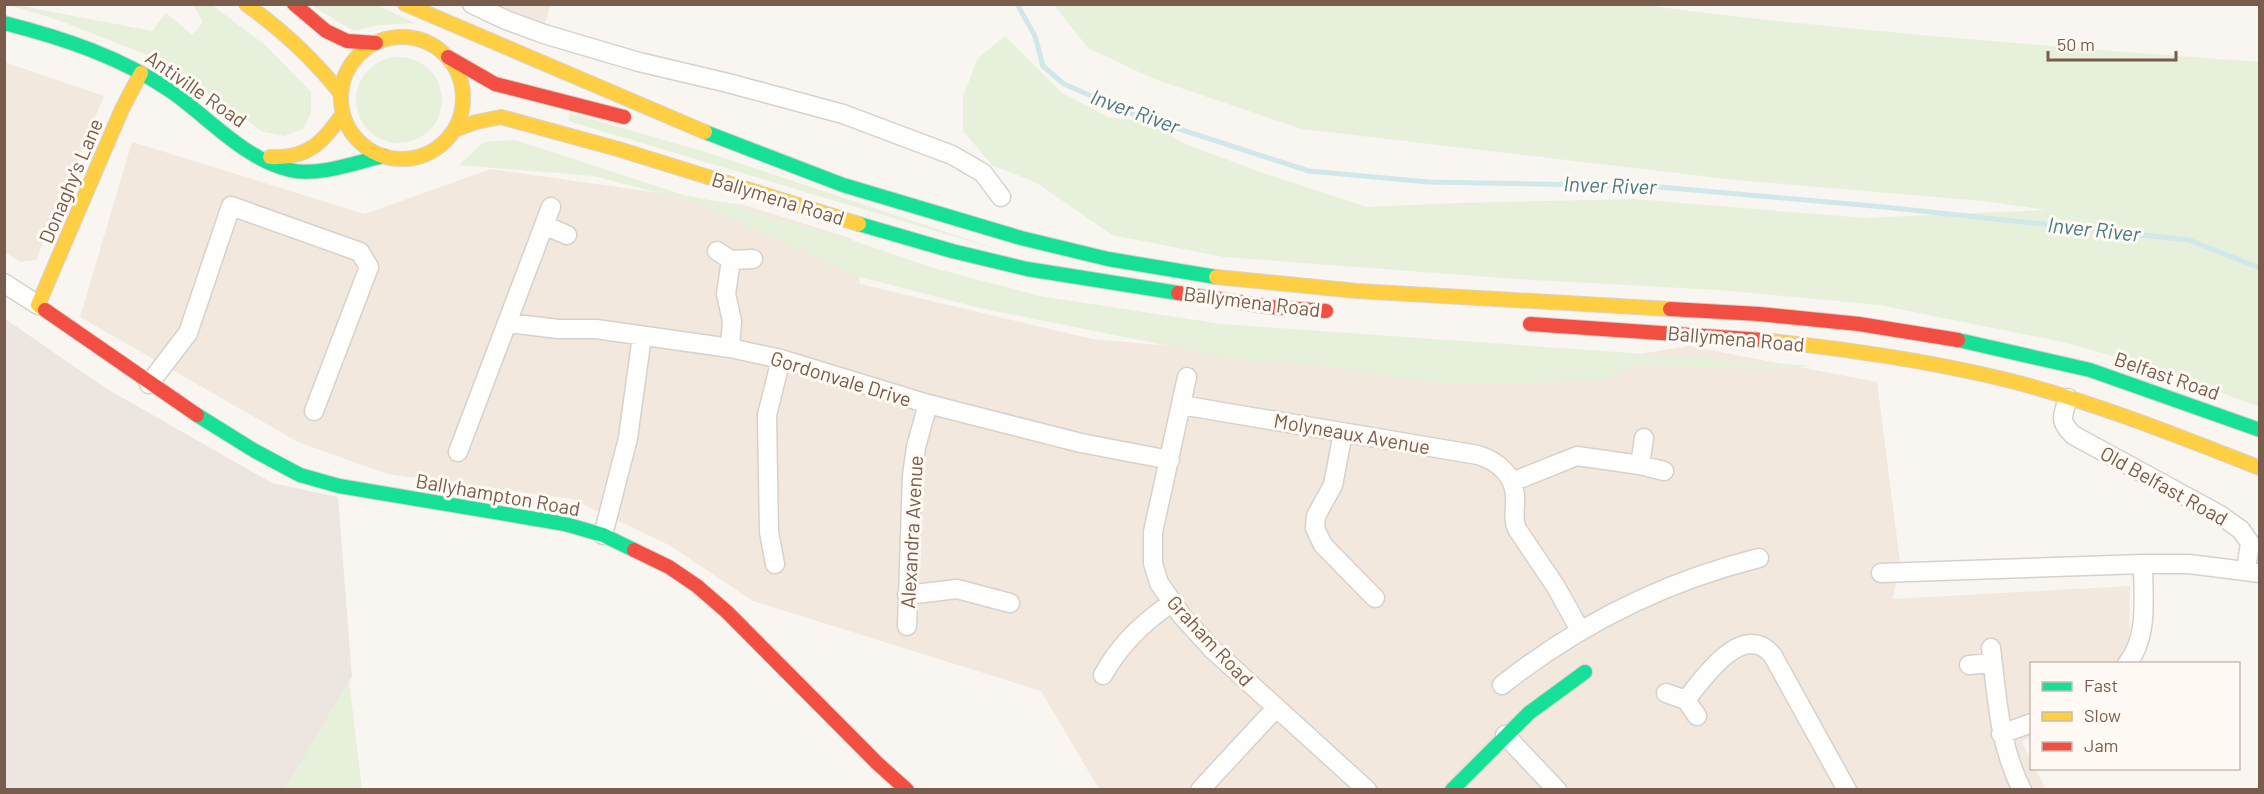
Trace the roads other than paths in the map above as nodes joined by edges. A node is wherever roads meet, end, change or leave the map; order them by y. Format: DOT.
graph roads {
  1 [pos="246,4"];
  2 [pos="294,4"];
  3 [pos="405,4"];
  4 [pos="472,4"];
  5 [pos="506,20"];
  6 [pos="4,24"];
  7 [pos="376,43"];
  8 [pos="509,49"];
  9 [pos="448,57"];
  10 [pos="141,73"];
  11 [pos="341,94"];
  12 [pos="343,114"];
  13 [pos="634,120"];
  14 [pos="657,126"];
  15 [pos="454,130"];
  16 [pos="261,156"];
  17 [pos="384,156"];
  18 [pos="843,185"];
  19 [pos="1001,197"];
  20 [pos="551,207"];
  21 [pos="544,225"];
  22 [pos="567,236"];
  23 [pos="753,259"];
  24 [pos="4,283"];
  25 [pos="38,305"];
  26 [pos="1337,312"];
  27 [pos="509,323"];
  28 [pos="1517,323"];
  29 [pos="642,336"];
  30 [pos="730,348"];
  31 [pos="781,359"];
  32 [pos="2060,363"];
  33 [pos="1187,377"];
  34 [pos="149,384"];
  35 [pos="2068,398"];
  36 [pos="928,404"];
  37 [pos="1181,405"];
  38 [pos="314,411"];
  39 [pos="2259,430"];
  40 [pos="1343,433"];
  41 [pos="1644,438"];
  42 [pos="459,452"];
  43 [pos="1170,460"];
  44 [pos="1640,465"];
  45 [pos="2259,468"];
  46 [pos="1664,471"];
  47 [pos="1512,482"];
  48 [pos="603,535"];
  49 [pos="1746,556"];
  50 [pos="775,564"];
  51 [pos="2143,564"];
  52 [pos="2253,572"];
  53 [pos="1881,573"];
  54 [pos="907,595"];
  55 [pos="1375,598"];
  56 [pos="1010,603"];
  57 [pos="1172,603"];
  58 [pos="907,626"];
  59 [pos="1580,630"];
  60 [pos="2128,662"];
  61 [pos="1969,665"];
  62 [pos="1585,672"];
  63 [pos="1103,675"];
  64 [pos="1502,685"];
  65 [pos="1666,693"];
  66 [pos="1686,700"];
  67 [pos="1276,708"];
  68 [pos="1697,716"];
  69 [pos="2030,723"];
  70 [pos="2001,734"];
  71 [pos="1505,735"];
  72 [pos="907,789"];
  73 [pos="1200,789"];
  74 [pos="1367,789"];
  75 [pos="1452,789"];
  76 [pos="1557,789"];
  77 [pos="1847,789"];
  78 [pos="2022,789"];
  1 -- 11 [label="main road"];
  2 -- 7 [label="main road"];
  3 -- 8 [label="main road, Ballymena Road"];
  4 -- 5 [label="street"];
  5 -- 8 [label="street"];
  5 -- 19 [label="street"];
  6 -- 10 [label="main road, Antiville Road"];
  7 -- 9 [label="main road"];
  7 -- 11 [label="main road"];
  8 -- 18 [label="main road, Ballymena Road"];
  9 -- 13 [label="main road"];
  9 -- 15 [label="main road"];
  10 -- 16 [label="main road, Antiville Road"];
  10 -- 25 [label="main road, Donaghy's Lane"];
  11 -- 12 [label="main road"];
  12 -- 16 [label="main road"];
  12 -- 17 [label="main road"];
  14 -- 18 [label="main road"];
  15 -- 17 [label="main road"];
  15 -- 26 [label="main road, Ballymena Road"];
  16 -- 17 [label="main road, Antiville Road"];
  18 -- 32 [label="main road, Ballymena Road"];
  20 -- 21 [label="street"];
  21 -- 22 [label="street"];
  21 -- 27 [label="street"];
  23 -- 30 [label="street"];
  24 -- 25 [label="street"];
  25 -- 34 [label="main road, Ballyhampton Road"];
  27 -- 29 [label="street, Gordonvale Drive"];
  27 -- 42 [label="street"];
  28 -- 35 [label="main road, Ballymena Road"];
  29 -- 30 [label="street, Gordonvale Drive"];
  29 -- 48 [label="street"];
  30 -- 31 [label="street, Gordonvale Drive"];
  31 -- 36 [label="street, Gordonvale Drive"];
  31 -- 50 [label="street"];
  32 -- 39 [label="main road, Belfast Road"];
  33 -- 37 [label="street, Graham Road"];
  34 -- 38 [label="street"];
  34 -- 48 [label="main road, Ballyhampton Road"];
  35 -- 45 [label="main road"];
  35 -- 52 [label="street, Old Belfast Road"];
  36 -- 43 [label="street, Gordonvale Drive"];
  36 -- 54 [label="street, Alexandra Avenue"];
  37 -- 40 [label="street, Molyneaux Avenue"];
  37 -- 43 [label="street, Graham Road"];
  40 -- 47 [label="street, Molyneaux Avenue"];
  40 -- 55 [label="street"];
  41 -- 44 [label="street"];
  43 -- 57 [label="street, Graham Road"];
  44 -- 46 [label="street"];
  44 -- 47 [label="street"];
  47 -- 59 [label="street"];
  48 -- 72 [label="main road, Ballyhampton Road"];
  49 -- 59 [label="street"];
  51 -- 52 [label="street"];
  51 -- 53 [label="street"];
  51 -- 60 [label="street"];
  54 -- 56 [label="street"];
  54 -- 58 [label="street, Alexandra Avenue"];
  57 -- 63 [label="street"];
  57 -- 67 [label="street, Graham Road"];
  59 -- 64 [label="street"];
  61 -- 70 [label="street"];
  62 -- 71 [label="main road"];
  65 -- 66 [label="street"];
  66 -- 68 [label="street"];
  66 -- 77 [label="street"];
  67 -- 73 [label="street"];
  67 -- 74 [label="street, Graham Road"];
  69 -- 70 [label="street"];
  70 -- 78 [label="street"];
  71 -- 75 [label="main road"];
  71 -- 76 [label="street"];
}
